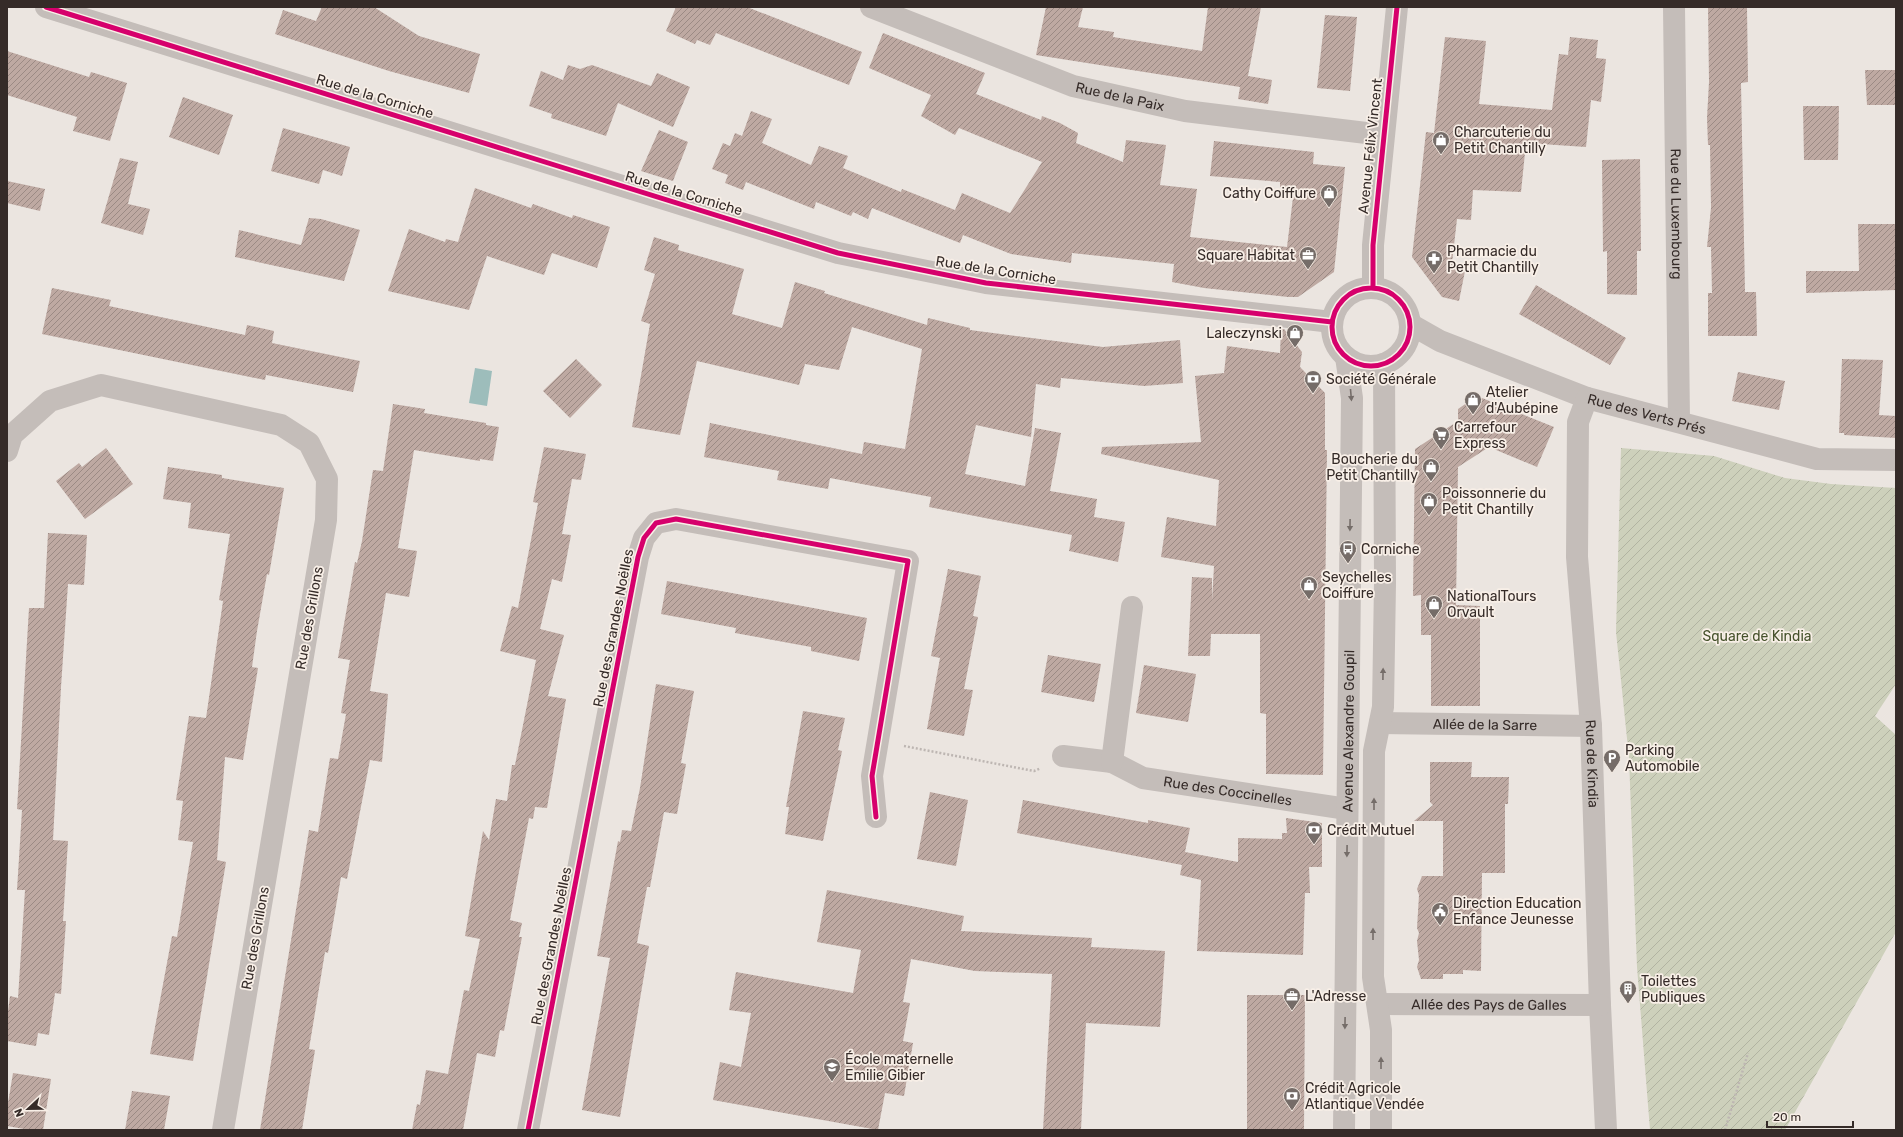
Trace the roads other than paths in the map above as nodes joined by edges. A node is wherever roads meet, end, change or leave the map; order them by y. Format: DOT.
graph roads {
  1 [pos="46,7"];
  2 [pos="871,7"];
  3 [pos="1397,7"];
  4 [pos="1674,7"];
  5 [pos="1383,135"];
  6 [pos="1373,288"];
  7 [pos="1332,322"];
  8 [pos="1410,324"];
  9 [pos="1346,357"];
  10 [pos="1384,364"];
  11 [pos="1587,398"];
  12 [pos="1679,422"];
  13 [pos="7,451"];
  14 [pos="1896,460"];
  15 [pos="1132,607"];
  16 [pos="1380,723"];
  17 [pos="1591,726"];
  18 [pos="1063,756"];
  19 [pos="1112,762"];
  20 [pos="1347,809"];
  21 [pos="876,817"];
  22 [pos="1378,1004"];
  23 [pos="1600,1005"];
  24 [pos="223,1130"];
  25 [pos="528,1130"];
  26 [pos="1344,1130"];
  27 [pos="1381,1130"];
  28 [pos="1606,1130"];
  1 -- 7 [label="street, Rue de la Corniche"];
  2 -- 5 [label="street, Rue de la Paix"];
  3 -- 5 [label="street, Avenue Félix Vincent"];
  4 -- 12 [label="street, Rue du Luxembourg"];
  5 -- 6 [label="street, Avenue Félix Vincent"];
  6 -- 7 [label="street"];
  6 -- 8 [label="street"];
  7 -- 9 [label="street"];
  8 -- 10 [label="street"];
  8 -- 11 [label="street, Rue des Verts Prés"];
  9 -- 10 [label="street"];
  9 -- 20 [label="street, Avenue Alexandre Goupil, one-way"];
  16 -- 10 [label="street, Avenue Alexandre Goupil, one-way"];
  11 -- 12 [label="street, Rue des Verts Prés"];
  11 -- 17 [label="street, Rue de Kindia"];
  12 -- 14 [label="street, Rue des Verts Prés"];
  13 -- 24 [label="street, Rue des Grillons"];
  15 -- 19 [label="street"];
  16 -- 17 [label="street, Allée de la Sarre"];
  22 -- 16 [label="street, Avenue Alexandre Goupil, one-way"];
  17 -- 23 [label="street, Rue de Kindia"];
  18 -- 19 [label="street, Rue des Coccinelles"];
  19 -- 20 [label="street, Rue des Coccinelles"];
  20 -- 26 [label="street, Avenue Alexandre Goupil, one-way"];
  21 -- 25 [label="street, Rue des Grandes Noëlles"];
  22 -- 23 [label="street, Allée des Pays de Galles"];
  27 -- 22 [label="street, Avenue Alexandre Goupil, one-way"];
  23 -- 28 [label="street, Rue de Kindia"];
}
